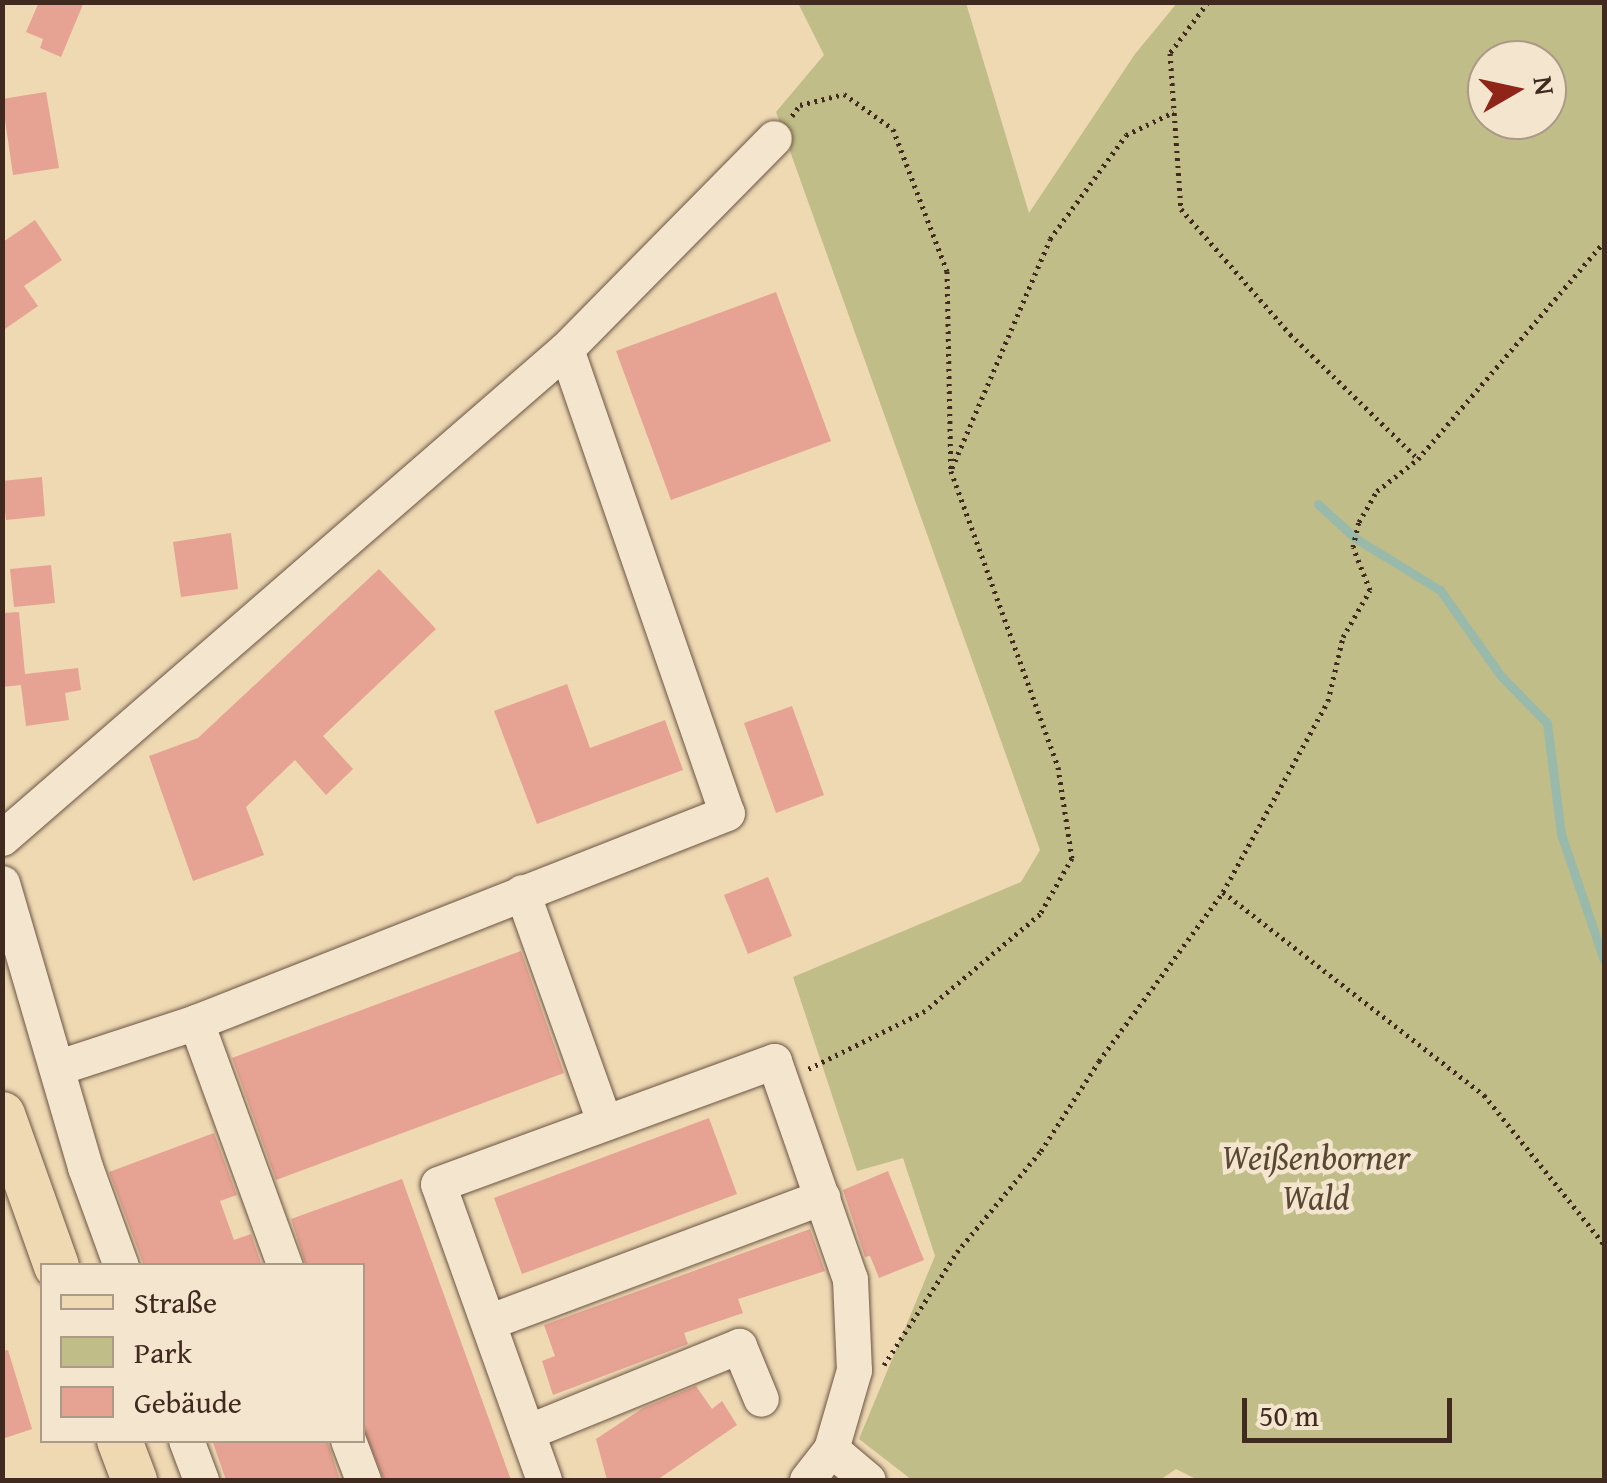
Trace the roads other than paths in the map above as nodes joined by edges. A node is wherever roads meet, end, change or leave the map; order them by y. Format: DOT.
graph roads {
  1 [pos="774,138"];
  2 [pos="566,349"];
  3 [pos="2,838"];
  4 [pos="2,883"];
  5 [pos="522,892"];
  6 [pos="196,1022"];
  7 [pos="59,1067"];
  8 [pos="2,1114"];
  9 [pos="604,1121"];
  10 [pos="822,1197"];
  11 [pos="55,1263"];
  12 [pos="120,1263"];
  13 [pos="285,1263"];
  14 [pos="488,1322"];
  15 [pos="762,1399"];
  16 [pos="526,1432"];
  17 [pos="121,1443"];
  18 [pos="187,1443"];
  19 [pos="349,1443"];
  20 [pos="830,1449"];
  21 [pos="134,1480"];
  22 [pos="201,1480"];
  23 [pos="362,1480"];
  24 [pos="544,1480"];
  25 [pos="807,1480"];
  26 [pos="868,1480"];
  1 -- 2 [label="street"];
  2 -- 3 [label="street"];
  2 -- 5 [label="street"];
  4 -- 7 [label="street"];
  5 -- 6 [label="street"];
  5 -- 9 [label="street"];
  6 -- 7 [label="street"];
  6 -- 13 [label="street"];
  7 -- 12 [label="street"];
  8 -- 11 [label="main road"];
  9 -- 10 [label="street"];
  9 -- 14 [label="street"];
  10 -- 14 [label="street"];
  10 -- 20 [label="street"];
  14 -- 16 [label="street"];
  15 -- 16 [label="street"];
  16 -- 24 [label="street"];
  17 -- 21 [label="main road"];
  18 -- 22 [label="street"];
  19 -- 23 [label="street"];
  20 -- 25 [label="street"];
  20 -- 26 [label="street"];
}
